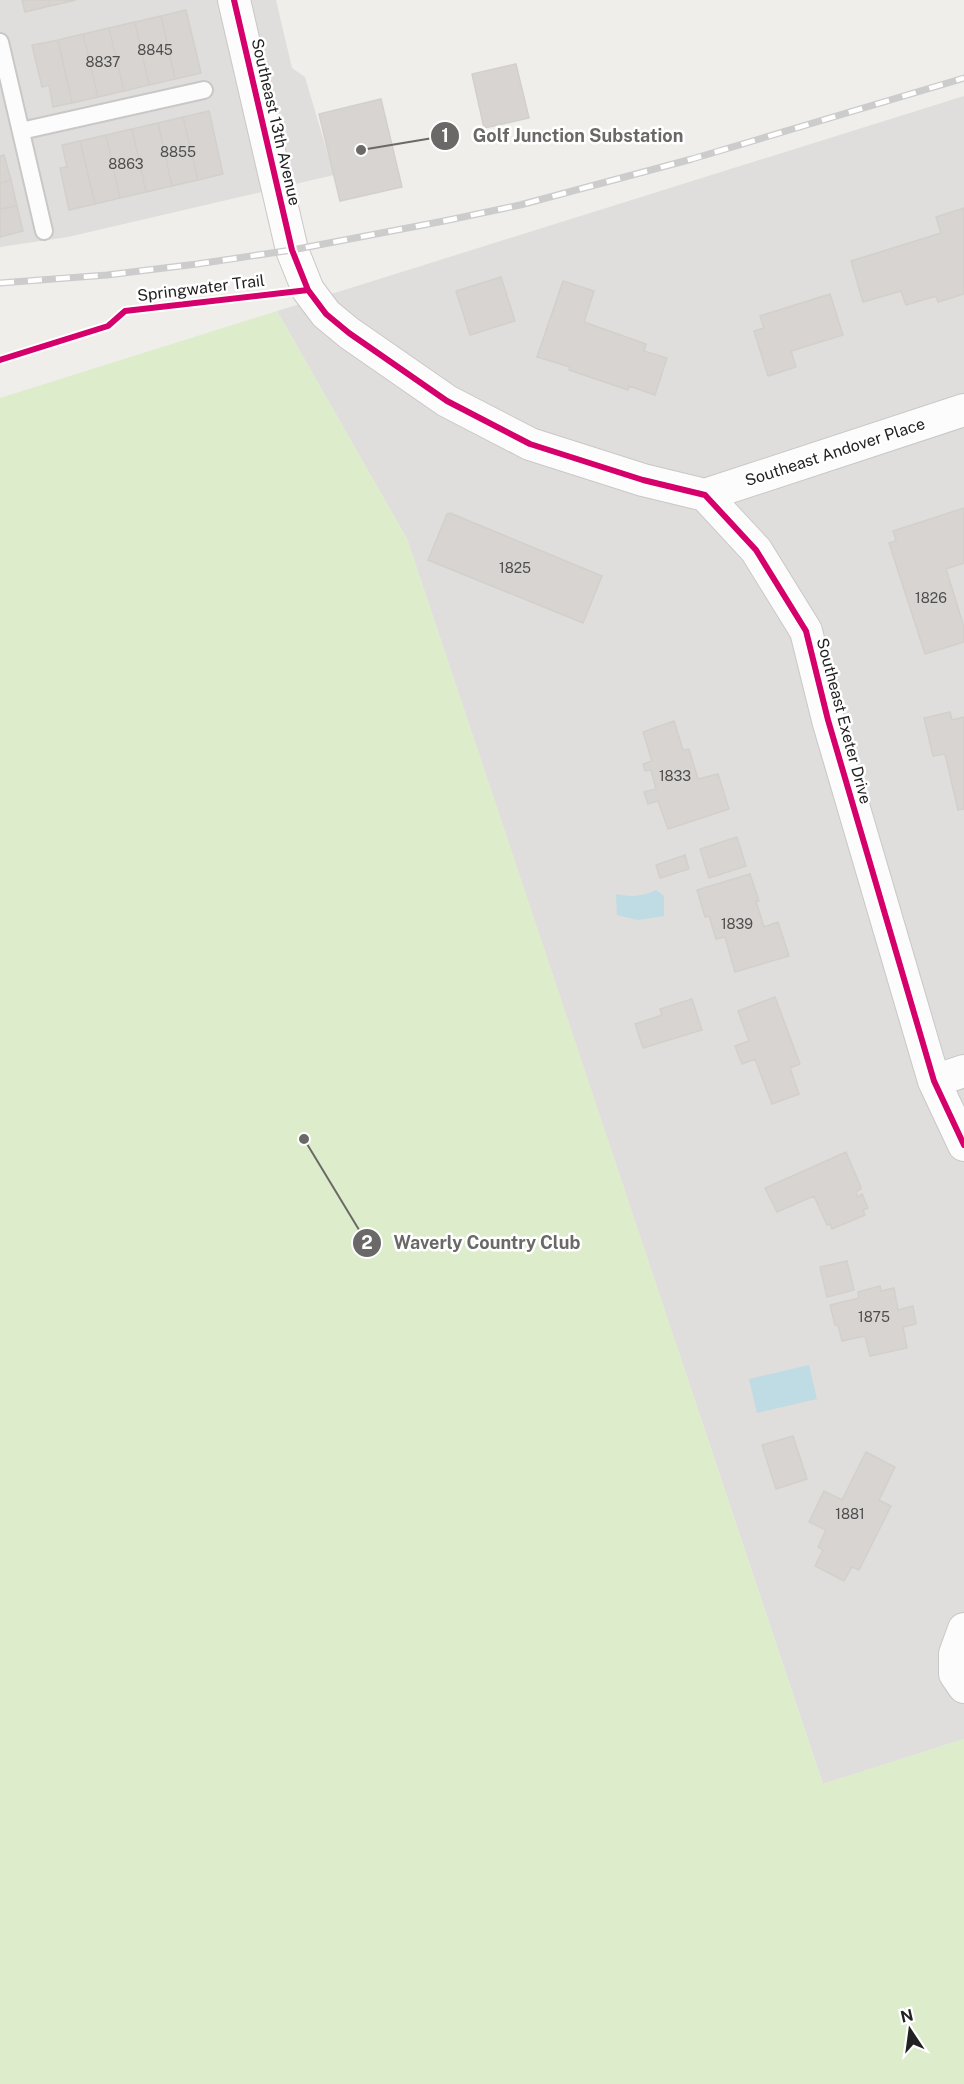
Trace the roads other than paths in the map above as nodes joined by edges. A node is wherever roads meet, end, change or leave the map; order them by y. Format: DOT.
graph roads {
  1 [pos="234,0"];
  2 [pos="0,42"];
  3 [pos="204,90"];
  4 [pos="21,131"];
  5 [pos="44,231"];
  6 [pos="964,410"];
  7 [pos="705,495"];
  8 [pos="964,1071"];
  9 [pos="934,1081"];
  10 [pos="964,1145"];
  11 [pos="964,1629"];
  12 [pos="964,1687"];
  1 -- 7 [label="street, Southeast 13th Avenue"];
  2 -- 4 [label="lane"];
  3 -- 4 [label="lane"];
  4 -- 5 [label="lane"];
  6 -- 7 [label="street, Southeast Andover Place"];
  7 -- 9 [label="street, Southeast Exeter Drive"];
  8 -- 9 [label="street"];
  9 -- 10 [label="street, Southeast Exeter Drive"];
  11 -- 12 [label="street"];
}
